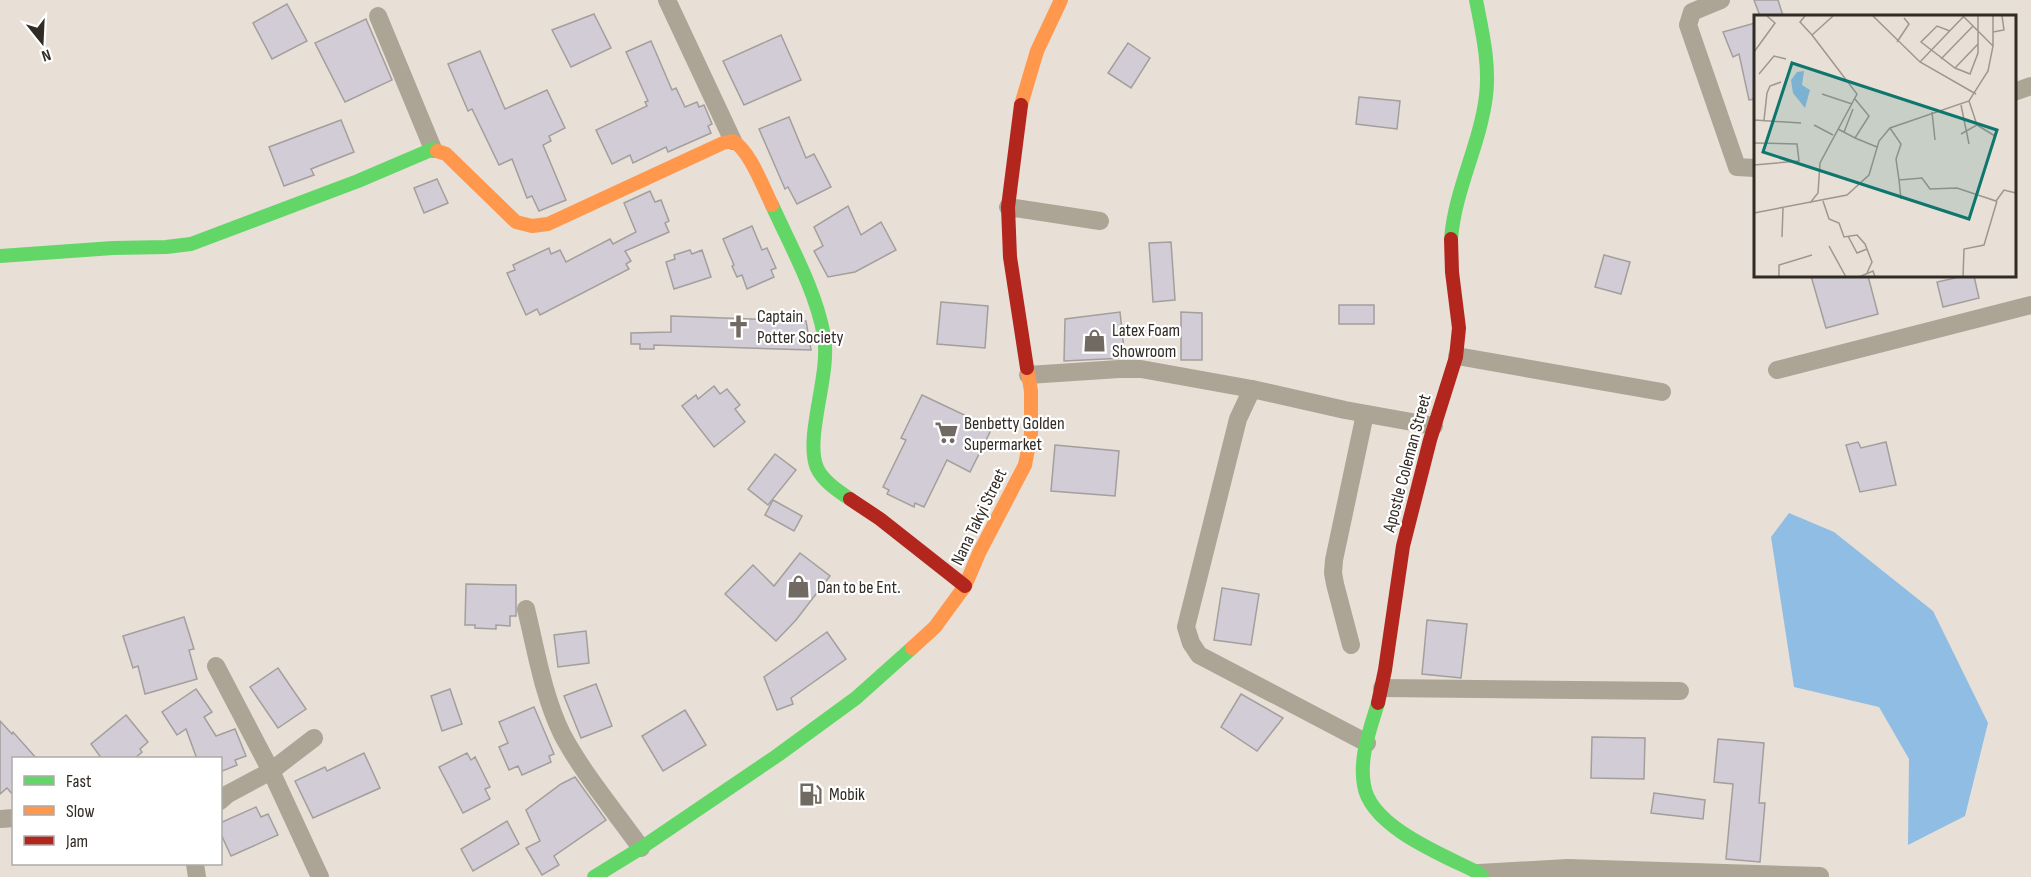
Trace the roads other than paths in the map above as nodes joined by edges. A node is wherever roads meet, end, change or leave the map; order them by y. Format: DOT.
graph roads {
  1 [pos="667,0"];
  2 [pos="1061,0"];
  3 [pos="1476,0"];
  4 [pos="1721,0"];
  5 [pos="378,16"];
  6 [pos="2031,86"];
  7 [pos="2016,91"];
  8 [pos="733,141"];
  9 [pos="433,149"];
  10 [pos="1754,168"];
  11 [pos="1008,207"];
  12 [pos="1100,221"];
  13 [pos="0,256"];
  14 [pos="2031,305"];
  15 [pos="1457,356"];
  16 [pos="1777,370"];
  17 [pos="1028,375"];
  18 [pos="1252,389"];
  19 [pos="1662,392"];
  20 [pos="1365,414"];
  21 [pos="1434,426"];
  22 [pos="965,586"];
  23 [pos="526,609"];
  24 [pos="1351,645"];
  25 [pos="216,666"];
  26 [pos="1382,688"];
  27 [pos="1680,691"];
  28 [pos="314,738"];
  29 [pos="1367,743"];
  30 [pos="271,771"];
  31 [pos="222,799"];
  32 [pos="641,848"];
  33 [pos="1480,875"];
  34 [pos="1820,876"];
  35 [pos="320,877"];
  36 [pos="594,877"];
  1 -- 8 [label="street"];
  2 -- 11 [label="street, Nana Takyi Street"];
  3 -- 15 [label="street, Apostle Coleman Street"];
  4 -- 10 [label="street"];
  5 -- 9 [label="street"];
  6 -- 7 [label="street"];
  8 -- 9 [label="street"];
  8 -- 22 [label="street"];
  9 -- 13 [label="street"];
  11 -- 12 [label="street"];
  11 -- 17 [label="street, Nana Takyi Street"];
  14 -- 16 [label="street"];
  15 -- 19 [label="street"];
  15 -- 21 [label="street, Apostle Coleman Street"];
  17 -- 18 [label="street"];
  17 -- 22 [label="street, Nana Takyi Street"];
  18 -- 20 [label="street"];
  18 -- 29 [label="street"];
  20 -- 21 [label="street"];
  20 -- 24 [label="street"];
  21 -- 26 [label="street, Apostle Coleman Street"];
  22 -- 32 [label="street, Nana Takyi Street"];
  23 -- 32 [label="street"];
  25 -- 30 [label="street"];
  26 -- 27 [label="street"];
  26 -- 29 [label="street, Apostle Coleman Street"];
  28 -- 30 [label="street"];
  29 -- 33 [label="street, Apostle Coleman Street"];
  30 -- 31 [label="street"];
  30 -- 35 [label="street"];
  32 -- 36 [label="street, Nana Takyi Street"];
  33 -- 34 [label="street"];
}
